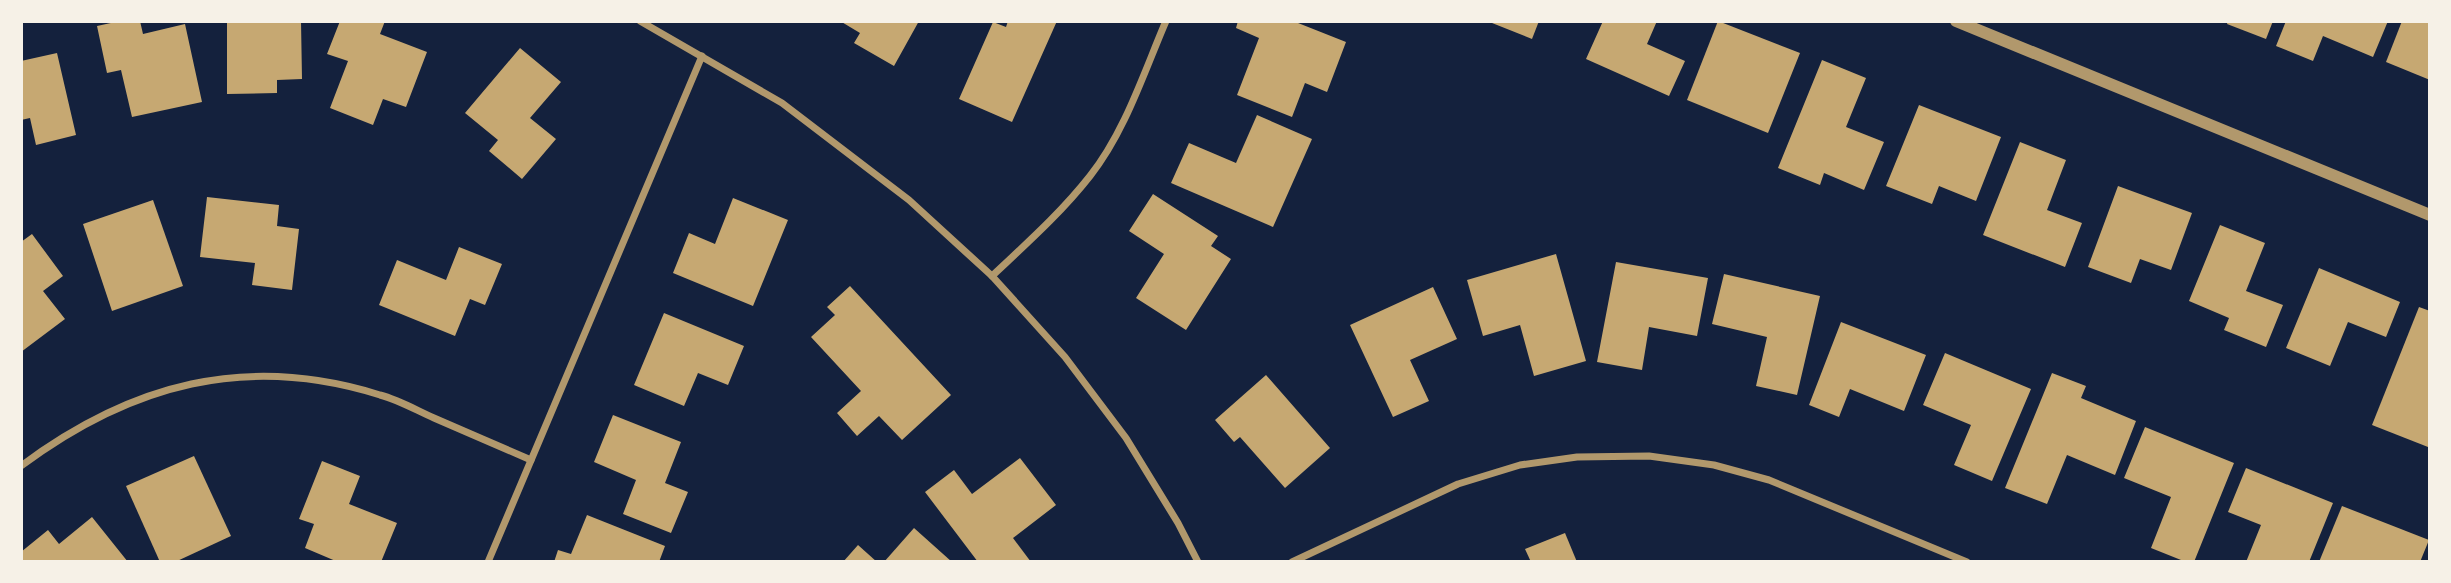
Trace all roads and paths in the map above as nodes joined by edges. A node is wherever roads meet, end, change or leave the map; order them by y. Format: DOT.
graph roads {
  1 [pos="640,21"];
  2 [pos="1166,21"];
  3 [pos="1956,21"];
  4 [pos="702,56"];
  5 [pos="2430,215"];
  6 [pos="992,276"];
  7 [pos="531,460"];
  8 [pos="21,466"];
  9 [pos="488,562"];
  10 [pos="1198,562"];
  11 [pos="1292,562"];
  12 [pos="1967,562"];
  1 -- 4 [label="street"];
  2 -- 6 [label="street"];
  3 -- 5 [label="street"];
  4 -- 6 [label="street"];
  4 -- 7 [label="street"];
  6 -- 10 [label="street"];
  7 -- 8 [label="street"];
  7 -- 9 [label="street"];
  11 -- 12 [label="street"];
}
